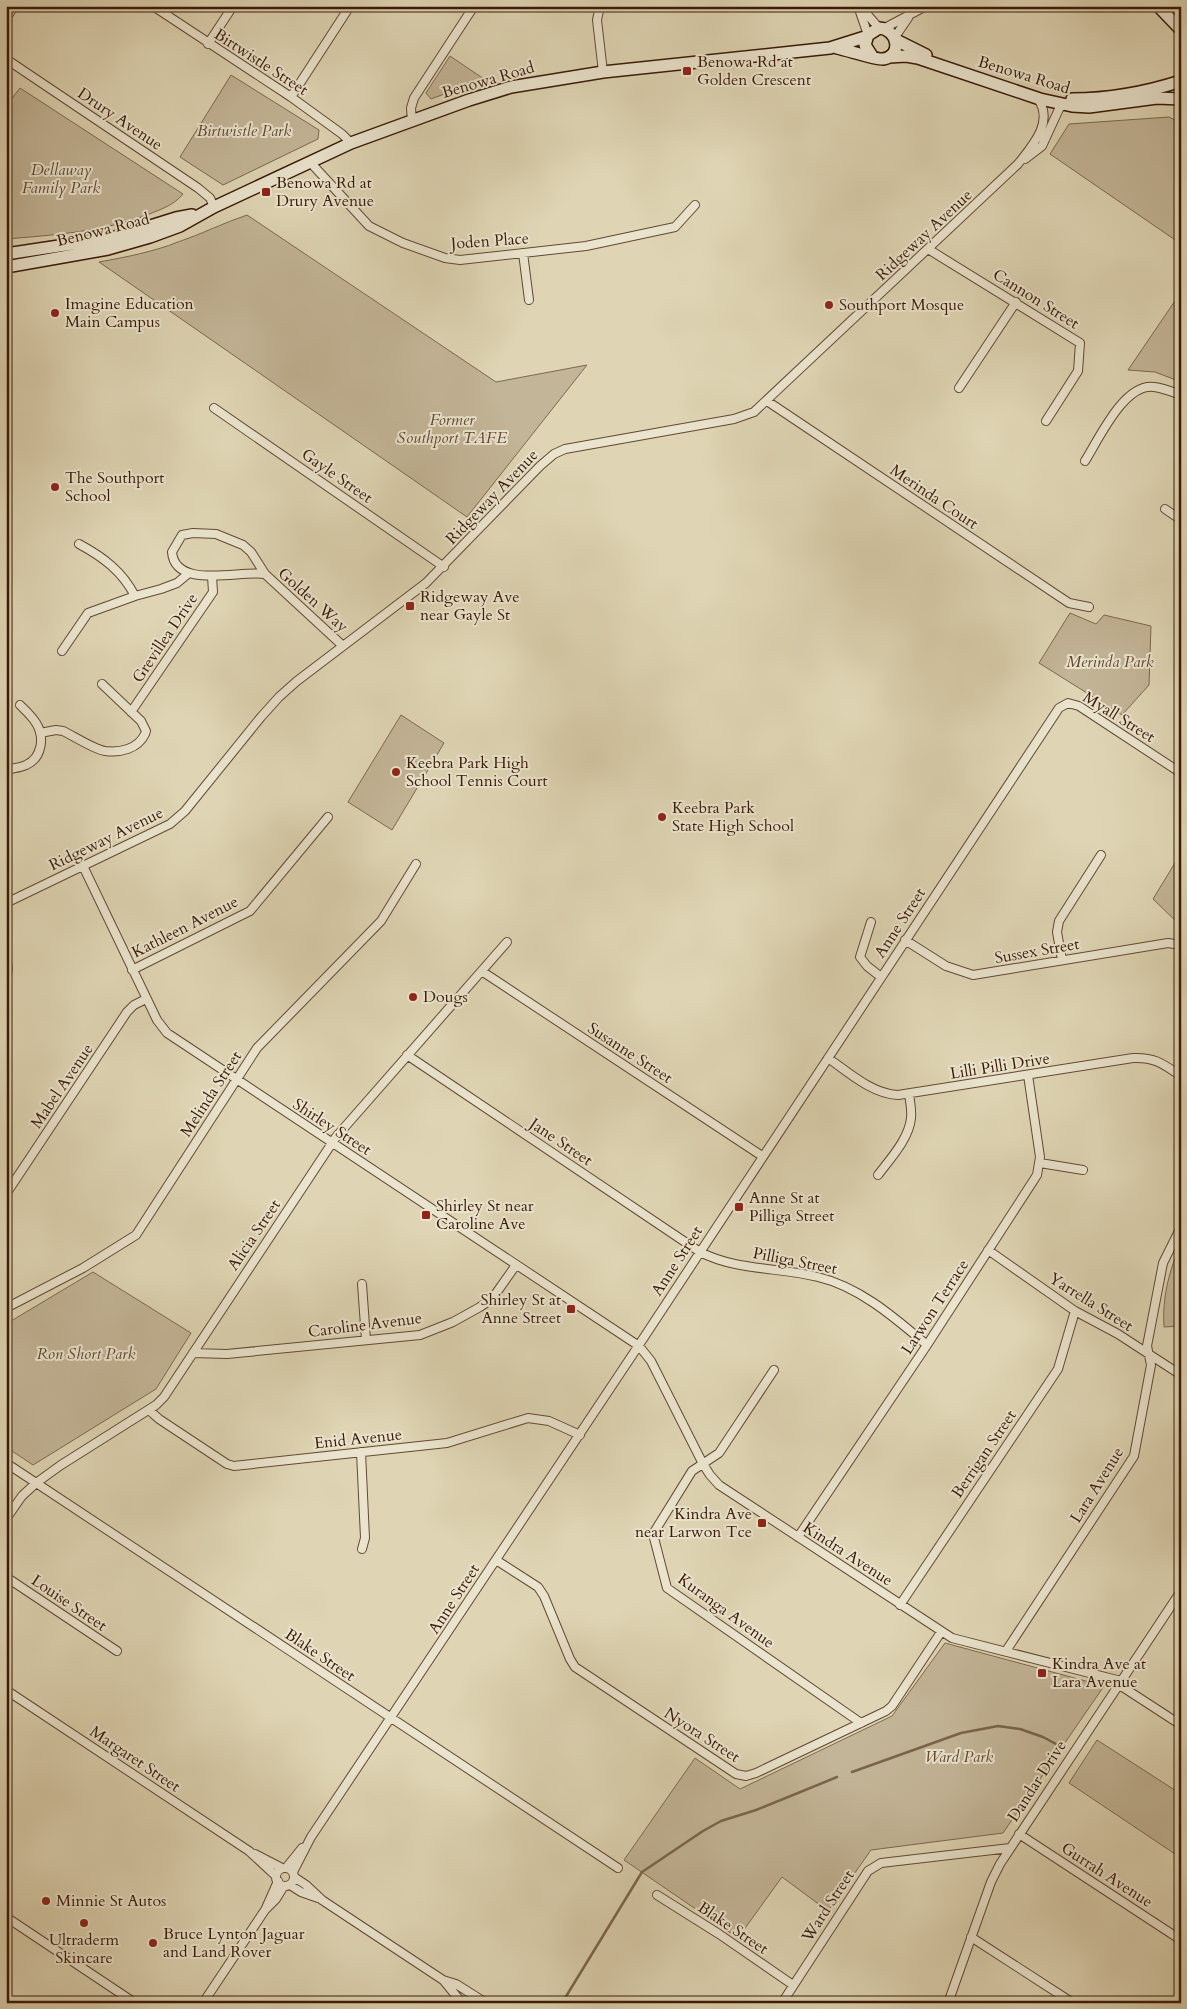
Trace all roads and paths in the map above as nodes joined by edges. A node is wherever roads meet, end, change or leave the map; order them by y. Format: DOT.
graph roads {
  1 [pos="14,6"];
  2 [pos="153,6"];
  3 [pos="233,6"];
  4 [pos="350,6"];
  5 [pos="474,6"];
  6 [pos="600,6"];
  7 [pos="859,6"];
  8 [pos="926,6"];
  9 [pos="1158,6"];
  10 [pos="1177,6"];
  11 [pos="1181,10"];
  12 [pos="911,15"];
  13 [pos="6,18"];
  14 [pos="881,28"];
  15 [pos="1181,30"];
  16 [pos="868,36"];
  17 [pos="896,38"];
  18 [pos="208,44"];
  19 [pos="830,48"];
  20 [pos="872,56"];
  21 [pos="889,57"];
  22 [pos="6,59"];
  23 [pos="604,72"];
  24 [pos="1181,81"];
  25 [pos="291,97"];
  26 [pos="1038,99"];
  27 [pos="1181,99"];
  28 [pos="1063,105"];
  29 [pos="412,121"];
  30 [pos="351,143"];
  31 [pos="310,162"];
  32 [pos="1018,164"];
  33 [pos="695,205"];
  34 [pos="209,210"];
  35 [pos="928,249"];
  36 [pos="523,253"];
  37 [pos="6,254"];
  38 [pos="6,267"];
  39 [pos="529,300"];
  40 [pos="1016,302"];
  41 [pos="959,388"];
  42 [pos="1181,395"];
  43 [pos="767,401"];
  44 [pos="214,408"];
  45 [pos="1046,421"];
  46 [pos="1085,461"];
  47 [pos="1165,509"];
  48 [pos="1181,520"];
  49 [pos="79,544"];
  50 [pos="444,567"];
  51 [pos="189,573"];
  52 [pos="265,574"];
  53 [pos="212,576"];
  54 [pos="135,596"];
  55 [pos="1089,607"];
  56 [pos="343,646"];
  57 [pos="62,651"];
  58 [pos="102,684"];
  59 [pos="1068,703"];
  60 [pos="20,705"];
  61 [pos="132,712"];
  62 [pos="40,733"];
  63 [pos="6,770"];
  64 [pos="1181,773"];
  65 [pos="328,817"];
  66 [pos="1101,855"];
  67 [pos="416,864"];
  68 [pos="83,866"];
  69 [pos="6,903"];
  70 [pos="871,922"];
  71 [pos="905,940"];
  72 [pos="508,942"];
  73 [pos="1181,945"];
  74 [pos="6,956"];
  75 [pos="1062,960"];
  76 [pos="132,970"];
  77 [pos="483,972"];
  78 [pos="881,977"];
  79 [pos="6,984"];
  80 [pos="146,999"];
  81 [pos="407,1055"];
  82 [pos="828,1058"];
  83 [pos="1028,1075"];
  84 [pos="1181,1076"];
  85 [pos="235,1080"];
  86 [pos="909,1094"];
  87 [pos="332,1143"];
  88 [pos="762,1156"];
  89 [pos="1040,1163"];
  90 [pos="1083,1170"];
  91 [pos="878,1176"];
  92 [pos="6,1194"];
  93 [pos="1181,1227"];
  94 [pos="988,1250"];
  95 [pos="700,1252"];
  96 [pos="516,1265"];
  97 [pos="362,1284"];
  98 [pos="6,1308"];
  99 [pos="1075,1311"];
  100 [pos="366,1340"];
  101 [pos="927,1345"];
  102 [pos="639,1346"];
  103 [pos="193,1353"];
  104 [pos="1149,1354"];
  105 [pos="774,1370"];
  106 [pos="1181,1374"];
  107 [pos="149,1410"];
  108 [pos="580,1435"];
  109 [pos="361,1452"];
  110 [pos="6,1463"];
  111 [pos="703,1464"];
  112 [pos="36,1483"];
  113 [pos="6,1519"];
  114 [pos="798,1537"];
  115 [pos="362,1549"];
  116 [pos="496,1560"];
  117 [pos="6,1577"];
  118 [pos="1181,1591"];
  119 [pos="900,1605"];
  120 [pos="941,1632"];
  121 [pos="117,1651"];
  122 [pos="1006,1651"];
  123 [pos="1119,1682"];
  124 [pos="6,1690"];
  125 [pos="391,1719"];
  126 [pos="861,1723"];
  127 [pos="1181,1725"];
  128 [pos="1019,1834"];
  129 [pos="1010,1848"];
  130 [pos="249,1851"];
  131 [pos="618,1868"];
  132 [pos="289,1871"];
  133 [pos="282,1882"];
  134 [pos="657,1895"];
  135 [pos="322,1900"];
  136 [pos="6,1917"];
  137 [pos="971,1936"];
  138 [pos="1181,1940"];
  139 [pos="443,1980"];
  140 [pos="793,1985"];
  141 [pos="475,1999"];
  142 [pos="135,2003"];
  143 [pos="203,2003"];
  144 [pos="462,2003"];
  145 [pos="486,2003"];
  146 [pos="782,2003"];
  147 [pos="948,2003"];
  148 [pos="1073,2003"];
  1 -- 13 [label="street"];
  2 -- 18 [label="street, Birtwistle Street"];
  3 -- 18 [label="street"];
  4 -- 25 [label="street"];
  5 -- 29 [label="street"];
  6 -- 23 [label="street"];
  7 -- 14 [label="street"];
  7 -- 16 [label="street"];
  8 -- 12 [label="street"];
  9 -- 15 [label="main road"];
  10 -- 11 [label="main road"];
  12 -- 14 [label="street"];
  12 -- 17 [label="street"];
  14 -- 16 [label="main road"];
  14 -- 17 [label="main road"];
  16 -- 19 [label="main road, Benowa Road"];
  16 -- 20 [label="main road"];
  17 -- 21 [label="main road"];
  17 -- 24 [label="main road, Benowa Road"];
  18 -- 25 [label="street, Birtwistle Street"];
  19 -- 20 [label="main road, Benowa Road"];
  19 -- 23 [label="main road, Benowa Road"];
  20 -- 21 [label="main road"];
  21 -- 26 [label="main road, Benowa Road"];
  22 -- 34 [label="street, Drury Avenue"];
  23 -- 29 [label="main road, Benowa Road"];
  25 -- 30 [label="street, Birtwistle Street"];
  26 -- 28 [label="main road, Benowa Road"];
  26 -- 32 [label="street, Ridgeway Avenue"];
  27 -- 28 [label="main road, Benowa Road"];
  28 -- 32 [label="street, Ridgeway Avenue"];
  29 -- 30 [label="main road, Benowa Road"];
  30 -- 31 [label="main road, Benowa Road"];
  31 -- 34 [label="main road, Benowa Road"];
  31 -- 36 [label="street, Joden Place"];
  32 -- 35 [label="street, Ridgeway Avenue"];
  33 -- 36 [label="street, Joden Place"];
  34 -- 37 [label="main road, Benowa Road"];
  34 -- 38 [label="main road, Benowa Road"];
  35 -- 40 [label="street, Cannon Street"];
  35 -- 43 [label="street, Ridgeway Avenue"];
  36 -- 39 [label="street"];
  40 -- 41 [label="street"];
  40 -- 45 [label="street, Cannon Street"];
  42 -- 46 [label="street"];
  43 -- 50 [label="street, Ridgeway Avenue"];
  43 -- 55 [label="street, Merinda Court"];
  44 -- 50 [label="street, Gayle Street"];
  47 -- 48 [label="street"];
  49 -- 54 [label="street"];
  50 -- 56 [label="street, Ridgeway Avenue"];
  51 -- 52 [label="street, Golden Way"];
  51 -- 53 [label="street, Golden Way"];
  51 -- 54 [label="street"];
  52 -- 53 [label="street, Golden Way"];
  52 -- 56 [label="street, Golden Way"];
  53 -- 61 [label="street, Grevillea Drive"];
  54 -- 57 [label="street"];
  56 -- 68 [label="street, Ridgeway Avenue"];
  58 -- 61 [label="street, Grevillea Drive"];
  59 -- 64 [label="street, Myall Street"];
  59 -- 71 [label="street, Anne Street"];
  60 -- 62 [label="street"];
  61 -- 62 [label="street, Grevillea Drive"];
  62 -- 63 [label="street"];
  65 -- 76 [label="street, Kathleen Avenue"];
  66 -- 75 [label="street"];
  67 -- 85 [label="street, Melinda Street"];
  68 -- 69 [label="street, Ridgeway Avenue"];
  68 -- 76 [label="street, Shirley Street"];
  70 -- 78 [label="street"];
  71 -- 75 [label="street, Sussex Street"];
  71 -- 78 [label="street, Anne Street"];
  72 -- 77 [label="street, Alicia Street"];
  73 -- 75 [label="street, Sussex Street"];
  74 -- 79 [label="street"];
  76 -- 80 [label="street, Shirley Street"];
  77 -- 81 [label="street, Alicia Street"];
  77 -- 88 [label="street, Susanne Street"];
  78 -- 82 [label="street, Anne Street"];
  80 -- 85 [label="street, Shirley Street"];
  80 -- 92 [label="street, Mabel Avenue"];
  81 -- 87 [label="street, Alicia Street"];
  81 -- 95 [label="street, Jane Street"];
  82 -- 86 [label="street, Lilli Pilli Drive"];
  82 -- 88 [label="street, Anne Street"];
  83 -- 84 [label="street, Lilli Pilli Drive"];
  83 -- 86 [label="street, Lilli Pilli Drive"];
  83 -- 89 [label="street"];
  85 -- 87 [label="street, Shirley Street"];
  85 -- 98 [label="street, Melinda Street"];
  86 -- 91 [label="street"];
  87 -- 96 [label="street, Shirley Street"];
  87 -- 103 [label="street, Alicia Street"];
  88 -- 95 [label="street, Anne Street"];
  89 -- 90 [label="street"];
  89 -- 94 [label="street, Larwon Terrace"];
  93 -- 104 [label="street, Lara Avenue"];
  94 -- 99 [label="street, Yarrella Street"];
  94 -- 101 [label="street, Larwon Terrace"];
  95 -- 101 [label="street, Pilliga Street"];
  95 -- 102 [label="street, Anne Street"];
  96 -- 100 [label="street, Caroline Avenue"];
  96 -- 102 [label="street, Shirley Street"];
  97 -- 100 [label="street"];
  99 -- 104 [label="street, Yarrella Street"];
  99 -- 119 [label="street, Berrigan Street"];
  100 -- 103 [label="street, Caroline Avenue"];
  101 -- 114 [label="street, Larwon Terrace"];
  102 -- 108 [label="street, Anne Street"];
  102 -- 111 [label="street, Kindra Avenue"];
  103 -- 107 [label="street, Alicia Street"];
  104 -- 106 [label="street, Yarrella Street"];
  104 -- 122 [label="street, Lara Avenue"];
  105 -- 111 [label="street, Kuranga Avenue"];
  107 -- 109 [label="street, Enid Avenue"];
  107 -- 112 [label="street, Alicia Street"];
  108 -- 109 [label="street, Enid Avenue"];
  108 -- 116 [label="street, Anne Street"];
  109 -- 115 [label="street"];
  110 -- 112 [label="street, Blake Street"];
  111 -- 114 [label="street, Kindra Avenue"];
  111 -- 126 [label="street, Kuranga Avenue"];
  112 -- 113 [label="street, Alicia Street"];
  112 -- 125 [label="street, Blake Street"];
  114 -- 119 [label="street, Kindra Avenue"];
  116 -- 125 [label="street, Anne Street"];
  116 -- 126 [label="street, Nyora Street"];
  117 -- 121 [label="street, Louise Street"];
  118 -- 123 [label="street, Dandar Drive"];
  119 -- 120 [label="street, Kindra Avenue"];
  120 -- 122 [label="street, Kindra Avenue"];
  120 -- 126 [label="street, Nyora Street"];
  122 -- 123 [label="street, Kindra Avenue"];
  123 -- 127 [label="street, Kindra Avenue"];
  123 -- 128 [label="street, Dandar Drive"];
  124 -- 130 [label="street, Margaret Street"];
  125 -- 131 [label="street, Blake Street"];
  125 -- 132 [label="street, Anne Street"];
  128 -- 129 [label="street, Dandar Drive"];
  128 -- 138 [label="street, Gurrah Avenue"];
  129 -- 137 [label="street, Dandar Drive"];
  129 -- 140 [label="street, Ward Street"];
  130 -- 132 [label="street, Margaret Street"];
  130 -- 133 [label="street, Margaret Street"];
  132 -- 133 [label="street"];
  132 -- 133 [label="street"];
  132 -- 135 [label="street, Margaret Street"];
  133 -- 135 [label="street, Margaret Street"];
  133 -- 143 [label="street"];
  134 -- 140 [label="street, Blake Street"];
  135 -- 139 [label="street, Margaret Street"];
  136 -- 142 [label="street"];
  137 -- 147 [label="street, Dandar Drive"];
  137 -- 148 [label="street"];
  139 -- 141 [label="street, Margaret Street"];
  139 -- 144 [label="street"];
  140 -- 146 [label="street, Ward Street"];
  141 -- 145 [label="street, Margaret Street"];
}
